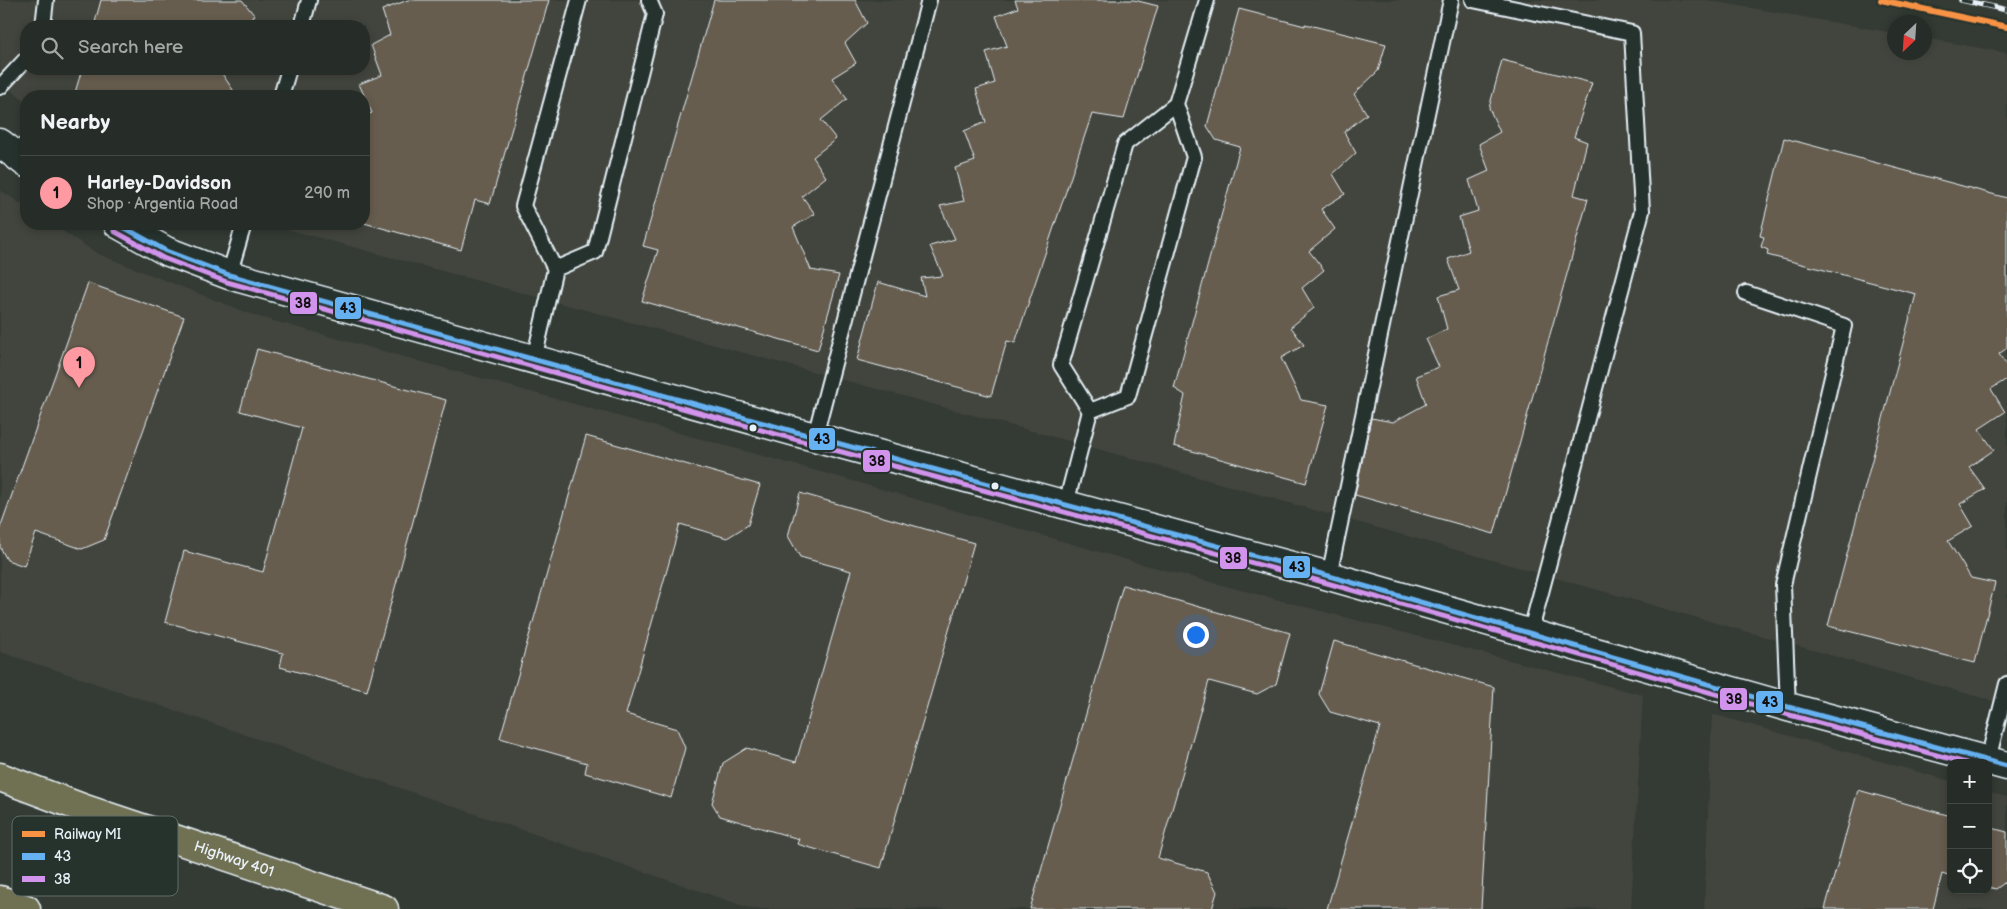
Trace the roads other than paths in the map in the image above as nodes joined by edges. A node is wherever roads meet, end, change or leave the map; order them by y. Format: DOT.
graph roads {
  1 [pos="46,0"];
  2 [pos="310,0"];
  3 [pos="579,0"];
  4 [pos="649,0"];
  5 [pos="929,0"];
  6 [pos="1207,0"];
  7 [pos="1451,0"];
  8 [pos="1474,0"];
  9 [pos="44,20"];
  10 [pos="304,20"];
  11 [pos="20,65"];
  12 [pos="287,75"];
  13 [pos="0,87"];
  14 [pos="283,90"];
  15 [pos="1176,104"];
  16 [pos="0,143"];
  17 [pos="20,158"];
  18 [pos="129,230"];
  19 [pos="242,230"];
  20 [pos="555,269"];
  21 [pos="229,275"];
  22 [pos="1746,294"];
  23 [pos="534,359"];
  24 [pos="1090,411"];
  25 [pos="815,436"];
  26 [pos="1066,504"];
  27 [pos="1329,576"];
  28 [pos="1530,634"];
  29 [pos="2007,684"];
  30 [pos="1788,707"];
  31 [pos="1997,763"];
  32 [pos="0,777"];
  33 [pos="106,816"];
  34 [pos="178,840"];
  35 [pos="0,900"];
  36 [pos="26,909"];
  37 [pos="384,909"];
  1 -- 9 [label="lane"];
  2 -- 10 [label="lane"];
  3 -- 20 [label="lane"];
  4 -- 20 [label="lane"];
  5 -- 25 [label="lane"];
  6 -- 15 [label="lane"];
  7 -- 27 [label="lane"];
  8 -- 28 [label="lane"];
  11 -- 13 [label="lane"];
  12 -- 14 [label="lane"];
  15 -- 24 [label="lane"];
  15 -- 24 [label="lane"];
  16 -- 17 [label="street"];
  18 -- 21 [label="street"];
  19 -- 21 [label="lane"];
  20 -- 23 [label="lane"];
  21 -- 23 [label="street"];
  22 -- 30 [label="lane"];
  23 -- 25 [label="street"];
  24 -- 26 [label="lane"];
  25 -- 26 [label="street"];
  26 -- 27 [label="street"];
  27 -- 28 [label="street"];
  28 -- 30 [label="street"];
  29 -- 31 [label="lane"];
  30 -- 31 [label="street"];
  32 -- 33 [label="highway, Highway 401"];
  34 -- 37 [label="highway, Highway 401"];
  35 -- 36 [label="highway"];
}
